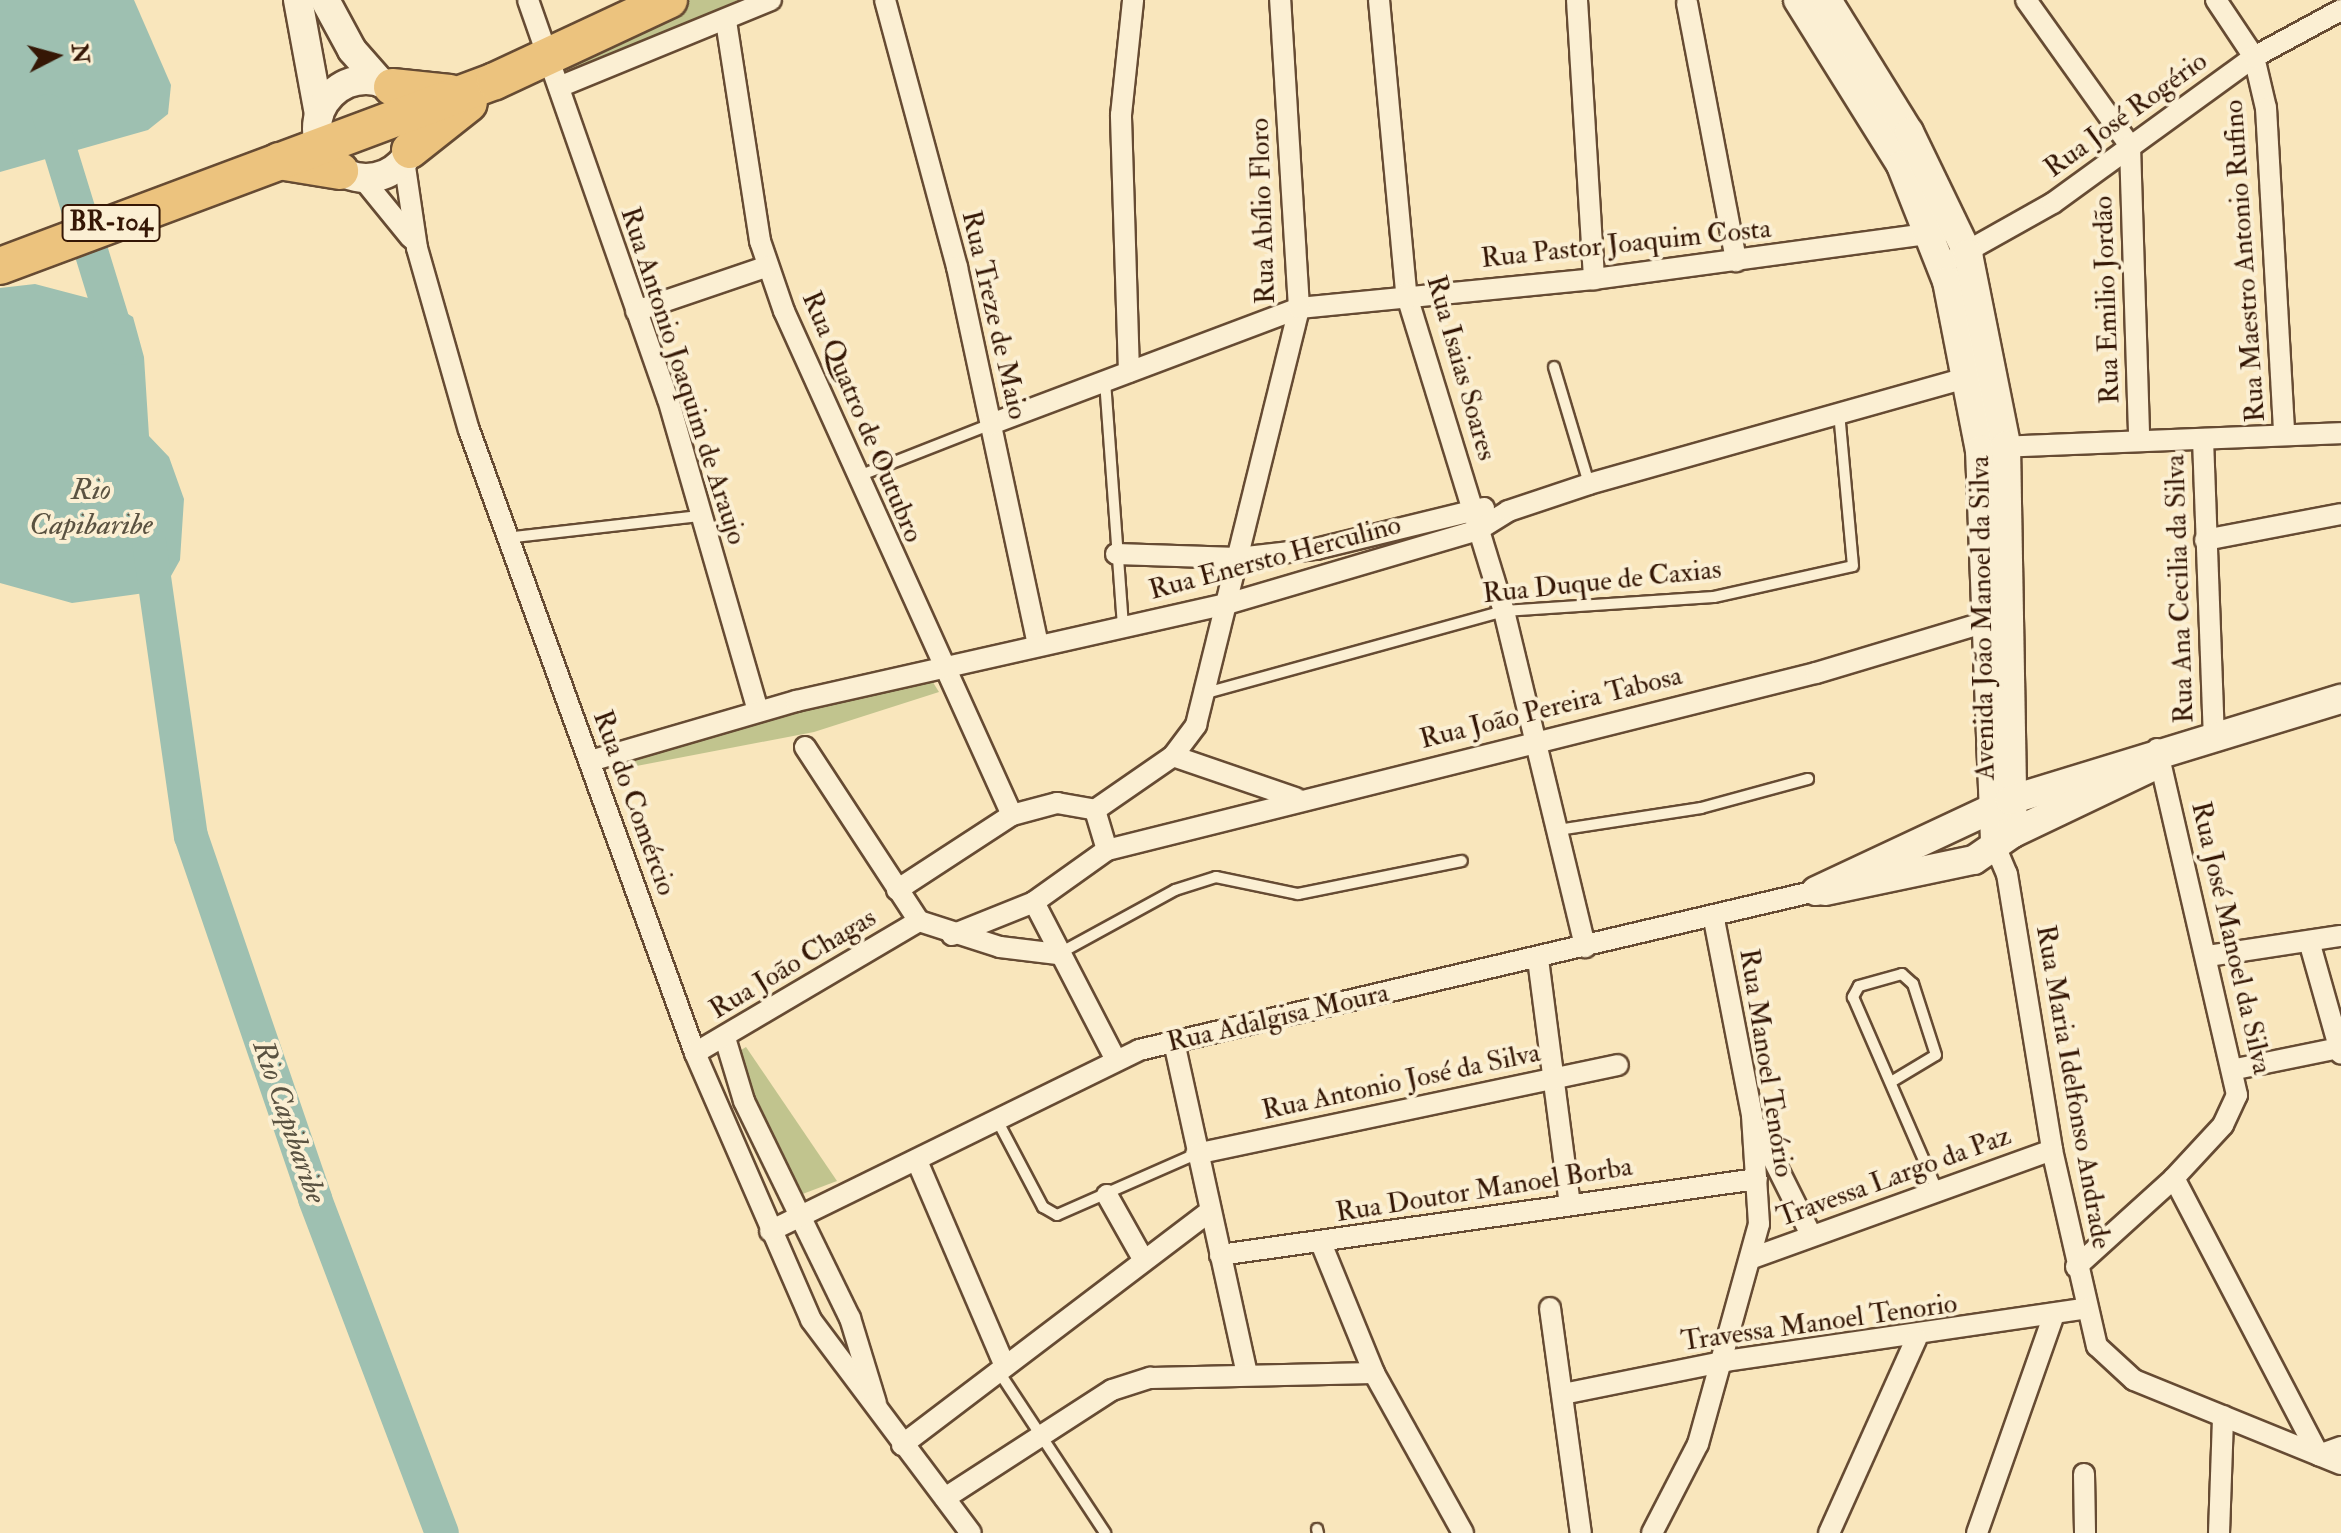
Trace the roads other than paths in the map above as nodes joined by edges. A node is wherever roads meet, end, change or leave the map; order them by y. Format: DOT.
graph roads {
  1 [pos="298,0"];
  2 [pos="325,0"];
  3 [pos="528,0"];
  4 [pos="771,0"];
  5 [pos="885,0"];
  6 [pos="1133,0"];
  7 [pos="1280,0"];
  8 [pos="1379,0"];
  9 [pos="1577,0"];
  10 [pos="1798,0"];
  11 [pos="1827,0"];
  12 [pos="2026,0"];
  13 [pos="2216,0"];
  14 [pos="1687,3"];
  15 [pos="656,4"];
  16 [pos="2341,10"];
  17 [pos="726,21"];
  18 [pos="352,50"];
  19 [pos="2254,57"];
  20 [pos="312,63"];
  21 [pos="554,73"];
  22 [pos="479,87"];
  23 [pos="395,94"];
  24 [pos="332,146"];
  25 [pos="2130,146"];
  26 [pos="407,155"];
  27 [pos="252,170"];
  28 [pos="1951,244"];
  29 [pos="417,248"];
  30 [pos="1736,261"];
  31 [pos="0,266"];
  32 [pos="768,266"];
  33 [pos="1594,279"];
  34 [pos="1406,293"];
  35 [pos="1299,308"];
  36 [pos="636,311"];
  37 [pos="1554,367"];
  38 [pos="1129,372"];
  39 [pos="1965,378"];
  40 [pos="1105,381"];
  41 [pos="1839,411"];
  42 [pos="991,424"];
  43 [pos="2341,433"];
  44 [pos="2284,435"];
  45 [pos="2139,439"];
  46 [pos="2203,439"];
  47 [pos="1993,447"];
  48 [pos="856,477"];
  49 [pos="1589,484"];
  50 [pos="1472,506"];
  51 [pos="1508,511"];
  52 [pos="2341,514"];
  53 [pos="699,516"];
  54 [pos="1478,530"];
  55 [pos="505,538"];
  56 [pos="2205,540"];
  57 [pos="1116,554"];
  58 [pos="1238,558"];
  59 [pos="1227,604"];
  60 [pos="1504,611"];
  61 [pos="1996,619"];
  62 [pos="1123,626"];
  63 [pos="1038,645"];
  64 [pos="943,669"];
  65 [pos="1206,693"];
  66 [pos="2341,699"];
  67 [pos="758,711"];
  68 [pos="2214,737"];
  69 [pos="1538,741"];
  70 [pos="805,747"];
  71 [pos="2165,754"];
  72 [pos="1173,756"];
  73 [pos="590,761"];
  74 [pos="1808,779"];
  75 [pos="1296,798"];
  76 [pos="1999,805"];
  77 [pos="1095,810"];
  78 [pos="1012,815"];
  79 [pos="1558,830"];
  80 [pos="2004,839"];
  81 [pos="1107,850"];
  82 [pos="1462,861"];
  83 [pos="897,890"];
  84 [pos="1816,891"];
  85 [pos="1034,902"];
  86 [pos="1714,919"];
  87 [pos="919,921"];
  88 [pos="952,935"];
  89 [pos="2341,936"];
  90 [pos="2309,941"];
  91 [pos="1585,947"];
  92 [pos="1058,954"];
  93 [pos="2208,956"];
  94 [pos="1538,959"];
  95 [pos="725,1038"];
  96 [pos="1174,1042"];
  97 [pos="2340,1051"];
  98 [pos="695,1053"];
  99 [pos="1115,1058"];
  100 [pos="1618,1065"];
  101 [pos="2236,1069"];
  102 [pos="1554,1078"];
  103 [pos="1891,1082"];
  104 [pos="1752,1115"];
  105 [pos="996,1118"];
  106 [pos="2052,1150"];
  107 [pos="1196,1154"];
  108 [pos="917,1161"];
  109 [pos="2174,1178"];
  110 [pos="1757,1179"];
  111 [pos="1937,1190"];
  112 [pos="1107,1195"];
  113 [pos="1570,1204"];
  114 [pos="800,1213"];
  115 [pos="1208,1213"];
  116 [pos="770,1231"];
  117 [pos="1811,1235"];
  118 [pos="1321,1243"];
  119 [pos="1220,1255"];
  120 [pos="1755,1257"];
  121 [pos="1143,1259"];
  122 [pos="2076,1267"];
  123 [pos="1550,1308"];
  124 [pos="2083,1309"];
  125 [pos="2053,1317"];
  126 [pos="1916,1339"];
  127 [pos="1726,1361"];
  128 [pos="1002,1369"];
  129 [pos="1374,1373"];
  130 [pos="1247,1374"];
  131 [pos="1563,1394"];
  132 [pos="879,1415"];
  133 [pos="2223,1416"];
  134 [pos="1038,1438"];
  135 [pos="902,1445"];
  136 [pos="2341,1447"];
  137 [pos="2319,1455"];
  138 [pos="2341,1464"];
  139 [pos="2084,1474"];
  140 [pos="945,1498"];
  141 [pos="971,1533"];
  142 [pos="1105,1533"];
  143 [pos="1463,1533"];
  144 [pos="1581,1533"];
  145 [pos="1652,1533"];
  146 [pos="1829,1533"];
  147 [pos="1977,1533"];
  148 [pos="2085,1533"];
  149 [pos="2219,1533"];
  1 -- 20 [label="street"];
  2 -- 18 [label="street"];
  3 -- 21 [label="street, Rua Antonio Joaquim de Araujo"];
  4 -- 17 [label="street"];
  5 -- 42 [label="street, Rua Treze de Maio"];
  6 -- 38 [label="street"];
  7 -- 35 [label="street, Rua Abílio Floro"];
  8 -- 34 [label="street, Rua Isaias Soares"];
  9 -- 33 [label="street"];
  10 -- 28 [label="street, Avenida João Manoel da Silva"];
  11 -- 28 [label="street, Avenida João Manoel da Silva"];
  12 -- 25 [label="street"];
  13 -- 19 [label="street, Rua Maestro Antonio Rufino"];
  14 -- 30 [label="street"];
  15 -- 21 [label="highway"];
  16 -- 19 [label="street, Rua José Rogério"];
  17 -- 21 [label="street"];
  17 -- 32 [label="street, Rua Quatro de Outubro"];
  18 -- 20 [label="street"];
  18 -- 23 [label="street"];
  19 -- 25 [label="street, Rua José Rogério"];
  19 -- 44 [label="street, Rua Maestro Antonio Rufino"];
  20 -- 24 [label="street"];
  21 -- 22 [label="highway"];
  21 -- 36 [label="street, Rua Antonio Joaquim de Araujo"];
  22 -- 23 [label="highway"];
  22 -- 26 [label="highway"];
  23 -- 24 [label="highway"];
  23 -- 24 [label="street"];
  23 -- 26 [label="street"];
  24 -- 26 [label="street"];
  24 -- 27 [label="highway"];
  24 -- 27 [label="highway"];
  24 -- 29 [label="street"];
  25 -- 28 [label="street, Rua José Rogério"];
  25 -- 45 [label="street, Rua Emilio Jordão"];
  26 -- 29 [label="street"];
  27 -- 31 [label="highway, BR-104"];
  28 -- 30 [label="street, Rua Pastor Joaquim Costa"];
  28 -- 39 [label="street, Avenida João Manoel da Silva"];
  28 -- 47 [label="street, Avenida João Manoel da Silva"];
  29 -- 55 [label="street, Rua do Comércio"];
  30 -- 33 [label="street, Rua Pastor Joaquim Costa"];
  32 -- 36 [label="street"];
  32 -- 48 [label="street, Rua Quatro de Outubro"];
  33 -- 34 [label="street, Rua Pastor Joaquim Costa"];
  34 -- 35 [label="street, Rua Pastor Joaquim Costa"];
  34 -- 50 [label="street, Rua Isaias Soares"];
  35 -- 38 [label="street, Rua Pastor Joaquim Costa"];
  35 -- 58 [label="street, Rua Abílio Floro"];
  36 -- 53 [label="street, Rua Antonio Joaquim de Araujo"];
  37 -- 49 [label="lane"];
  38 -- 40 [label="street, Rua Pastor Joaquim Costa"];
  39 -- 41 [label="street, Rua Enersto Herculino"];
  39 -- 47 [label="street, Avenida João Manoel da Silva"];
  40 -- 42 [label="street, Rua Pastor Joaquim Costa"];
  40 -- 57 [label="lane"];
  41 -- 49 [label="street, Rua Enersto Herculino"];
  41 -- 60 [label="lane, Rua Duque de Caxias"];
  42 -- 48 [label="lane"];
  42 -- 63 [label="street, Rua Treze de Maio"];
  43 -- 44 [label="street"];
  44 -- 46 [label="street"];
  45 -- 46 [label="street"];
  45 -- 47 [label="street"];
  46 -- 56 [label="street, Rua Ana Cecilia da Silva"];
  47 -- 61 [label="street, Avenida João Manoel da Silva"];
  48 -- 64 [label="street, Rua Quatro de Outubro"];
  49 -- 51 [label="street, Rua Enersto Herculino"];
  50 -- 51 [label="street"];
  50 -- 54 [label="street, Rua Isaias Soares"];
  50 -- 58 [label="street"];
  51 -- 54 [label="street, Rua Enersto Herculino"];
  52 -- 56 [label="street"];
  53 -- 55 [label="lane"];
  53 -- 67 [label="street, Rua Antonio Joaquim de Araujo"];
  54 -- 59 [label="street, Rua Enersto Herculino"];
  54 -- 60 [label="street, Rua Isaias Soares"];
  55 -- 73 [label="street, Rua do Comércio"];
  56 -- 68 [label="street, Rua Ana Cecilia da Silva"];
  57 -- 58 [label="street"];
  57 -- 62 [label="lane"];
  58 -- 59 [label="street, Rua Abílio Floro"];
  59 -- 62 [label="street, Rua Enersto Herculino"];
  59 -- 65 [label="street, Rua Abílio Floro"];
  60 -- 65 [label="lane, Rua Duque de Caxias"];
  60 -- 69 [label="street, Rua Isaias Soares"];
  61 -- 69 [label="street, Rua João Pereira Tabosa"];
  61 -- 76 [label="street, Avenida João Manoel da Silva"];
  62 -- 63 [label="street, Rua Enersto Herculino"];
  63 -- 64 [label="street, Rua Enersto Herculino"];
  64 -- 67 [label="street, Rua Enersto Herculino"];
  64 -- 78 [label="street, Rua Quatro de Outubro"];
  65 -- 72 [label="street, Rua Abílio Floro"];
  66 -- 68 [label="street"];
  67 -- 73 [label="street, Rua Enersto Herculino"];
  68 -- 71 [label="street"];
  69 -- 75 [label="street, Rua João Pereira Tabosa"];
  69 -- 79 [label="street, Rua Isaias Soares"];
  70 -- 83 [label="street, Rua João Chagas"];
  71 -- 76 [label="street"];
  71 -- 80 [label="street"];
  71 -- 93 [label="street, Rua José Manoel da Silva"];
  72 -- 75 [label="street"];
  72 -- 77 [label="street"];
  73 -- 98 [label="street, Rua do Comércio"];
  74 -- 79 [label="lane"];
  75 -- 81 [label="street, Rua João Pereira Tabosa"];
  76 -- 80 [label="street, Avenida João Manoel da Silva"];
  76 -- 84 [label="street"];
  77 -- 78 [label="street"];
  77 -- 81 [label="street"];
  78 -- 83 [label="street"];
  79 -- 91 [label="street, Rua Isaias Soares"];
  80 -- 84 [label="street"];
  80 -- 106 [label="street, Rua Maria Idelfonso Andrade"];
  81 -- 85 [label="street"];
  82 -- 92 [label="lane"];
  83 -- 87 [label="street, Rua João Chagas"];
  84 -- 86 [label="street, Rua Adalgisa Moura"];
  85 -- 88 [label="street"];
  85 -- 92 [label="street"];
  86 -- 91 [label="street, Rua Adalgisa Moura"];
  86 -- 104 [label="street, Rua Manoel Tenório"];
  87 -- 88 [label="street, Rua João Chagas"];
  87 -- 95 [label="street, Rua João Chagas"];
  88 -- 92 [label="street, Rua João Chagas"];
  89 -- 90 [label="street"];
  90 -- 93 [label="street"];
  90 -- 97 [label="street"];
  91 -- 94 [label="street, Rua Adalgisa Moura"];
  92 -- 99 [label="street"];
  93 -- 101 [label="street, Rua José Manoel da Silva"];
  94 -- 96 [label="street, Rua Adalgisa Moura"];
  94 -- 102 [label="street"];
  95 -- 98 [label="street, Rua João Chagas"];
  95 -- 114 [label="street"];
  96 -- 99 [label="street, Rua Adalgisa Moura"];
  96 -- 107 [label="street"];
  97 -- 101 [label="street"];
  98 -- 116 [label="street, Rua do Comércio"];
  99 -- 105 [label="street, Rua Adalgisa Moura"];
  100 -- 102 [label="street, Rua Antonio José da Silva"];
  101 -- 109 [label="street, Rua José Manoel da Silva"];
  102 -- 107 [label="street, Rua Antonio José da Silva"];
  102 -- 113 [label="street"];
  103 -- 103 [label="lane"];
  103 -- 111 [label="lane"];
  104 -- 110 [label="street, Rua Manoel Tenório"];
  104 -- 117 [label="street"];
  105 -- 108 [label="street, Rua Adalgisa Moura"];
  105 -- 112 [label="lane"];
  106 -- 111 [label="street, Travessa Largo da Paz"];
  106 -- 122 [label="street, Rua Maria Idelfonso Andrade"];
  107 -- 112 [label="lane"];
  107 -- 115 [label="street"];
  108 -- 114 [label="street, Rua Adalgisa Moura"];
  108 -- 128 [label="street"];
  109 -- 122 [label="street, Rua José Manoel da Silva"];
  109 -- 137 [label="street"];
  110 -- 113 [label="street, Rua Doutor Manoel Borba"];
  110 -- 120 [label="street, Rua Manoel Tenório"];
  111 -- 117 [label="street, Travessa Largo da Paz"];
  112 -- 121 [label="street"];
  113 -- 118 [label="street, Rua Doutor Manoel Borba"];
  114 -- 116 [label="street, Rua Adalgisa Moura"];
  114 -- 132 [label="street"];
  115 -- 119 [label="street"];
  115 -- 121 [label="street"];
  116 -- 132 [label="street, Rua do Comércio"];
  117 -- 120 [label="street, Travessa Largo da Paz"];
  118 -- 119 [label="street, Rua Doutor Manoel Borba"];
  118 -- 129 [label="street"];
  119 -- 130 [label="street"];
  120 -- 127 [label="street, Rua Manoel Tenório"];
  121 -- 128 [label="street"];
  122 -- 124 [label="street, Rua Maria Idelfonso Andrade"];
  123 -- 131 [label="street"];
  124 -- 125 [label="street, Travessa Manoel Tenorio"];
  124 -- 133 [label="street, Rua Maria Idelfonso Andrade"];
  125 -- 126 [label="street, Travessa Manoel Tenorio"];
  125 -- 147 [label="street"];
  126 -- 127 [label="street, Travessa Manoel Tenorio"];
  126 -- 146 [label="street"];
  127 -- 131 [label="street, Travessa Manoel Tenorio"];
  127 -- 145 [label="street, Rua Manoel Tenório"];
  128 -- 134 [label="lane"];
  128 -- 135 [label="street"];
  129 -- 130 [label="street"];
  129 -- 143 [label="street"];
  130 -- 134 [label="street"];
  131 -- 144 [label="street"];
  132 -- 135 [label="street, Rua do Comércio"];
  133 -- 137 [label="street, Rua Maria Idelfonso Andrade"];
  133 -- 149 [label="street"];
  134 -- 140 [label="street"];
  134 -- 142 [label="lane"];
  135 -- 140 [label="street, Rua do Comércio"];
  136 -- 137 [label="street"];
  137 -- 138 [label="street, Rua Maria Idelfonso Andrade"];
  139 -- 148 [label="street"];
  140 -- 141 [label="street, Rua do Comércio"];
}
